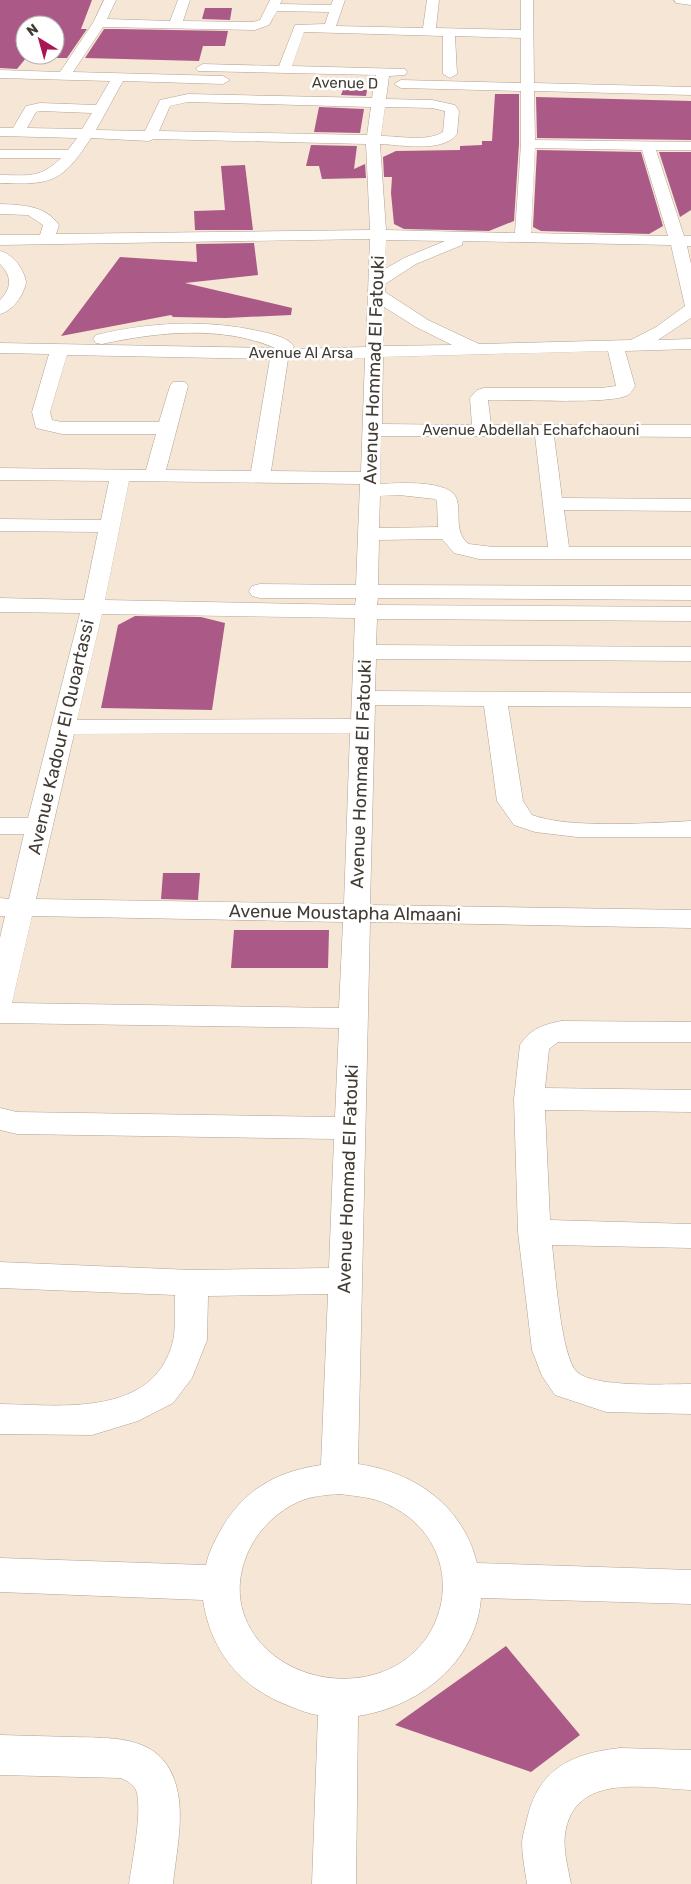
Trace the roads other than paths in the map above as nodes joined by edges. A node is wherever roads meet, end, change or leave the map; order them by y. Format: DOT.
graph roads {
  1 [pos="110,0"];
  2 [pos="184,0"];
  3 [pos="433,0"];
  4 [pos="526,0"];
  5 [pos="680,0"];
  6 [pos="691,1"];
  7 [pos="274,3"];
  8 [pos="337,4"];
  9 [pos="99,23"];
  10 [pos="174,25"];
  11 [pos="247,26"];
  12 [pos="328,28"];
  13 [pos="348,31"];
  14 [pos="429,32"];
  15 [pos="449,33"];
  16 [pos="528,34"];
  17 [pos="432,51"];
  18 [pos="454,51"];
  19 [pos="0,63"];
  20 [pos="73,64"];
  21 [pos="228,68"];
  22 [pos="284,70"];
  23 [pos="338,71"];
  24 [pos="0,74"];
  25 [pos="450,74"];
  26 [pos="64,76"];
  27 [pos="119,77"];
  28 [pos="387,78"];
  29 [pos="691,79"];
  30 [pos="529,82"];
  31 [pos="245,84"];
  32 [pos="691,91"];
  33 [pos="304,100"];
  34 [pos="101,109"];
  35 [pos="0,132"];
  36 [pos="18,132"];
  37 [pos="87,134"];
  38 [pos="149,137"];
  39 [pos="220,138"];
  40 [pos="293,139"];
  41 [pos="373,140"];
  42 [pos="528,144"];
  43 [pos="648,146"];
  44 [pos="691,146"];
  45 [pos="0,154"];
  46 [pos="70,154"];
  47 [pos="0,179"];
  48 [pos="0,209"];
  49 [pos="332,234"];
  50 [pos="378,236"];
  51 [pos="97,237"];
  52 [pos="467,238"];
  53 [pos="523,238"];
  54 [pos="47,239"];
  55 [pos="0,240"];
  56 [pos="684,241"];
  57 [pos="233,252"];
  58 [pos="181,253"];
  59 [pos="0,256"];
  60 [pos="376,288"];
  61 [pos="691,303"];
  62 [pos="0,309"];
  63 [pos="691,310"];
  64 [pos="691,344"];
  65 [pos="624,345"];
  66 [pos="0,348"];
  67 [pos="478,349"];
  68 [pos="65,350"];
  69 [pos="374,353"];
  70 [pos="289,354"];
  71 [pos="179,386"];
  72 [pos="168,428"];
  73 [pos="372,430"];
  74 [pos="482,430"];
  75 [pos="544,430"];
  76 [pos="691,431"];
  77 [pos="0,474"];
  78 [pos="120,475"];
  79 [pos="154,476"];
  80 [pos="260,477"];
  81 [pos="370,484"];
  82 [pos="553,504"];
  83 [pos="691,505"];
  84 [pos="0,525"];
  85 [pos="108,526"];
  86 [pos="449,533"];
  87 [pos="369,534"];
  88 [pos="559,552"];
  89 [pos="691,553"];
  90 [pos="0,589"];
  91 [pos="691,593"];
  92 [pos="94,598"];
  93 [pos="366,602"];
  94 [pos="0,605"];
  95 [pos="691,614"];
  96 [pos="365,652"];
  97 [pos="691,654"];
  98 [pos="363,698"];
  99 [pos="495,699"];
  100 [pos="691,700"];
  101 [pos="362,726"];
  102 [pos="64,727"];
  103 [pos="0,826"];
  104 [pos="39,826"];
  105 [pos="691,829"];
  106 [pos="11,906"];
  107 [pos="357,913"];
  108 [pos="691,919"];
  109 [pos="0,999"];
  110 [pos="0,1013"];
  111 [pos="353,1018"];
  112 [pos="691,1032"];
  113 [pos="529,1099"];
  114 [pos="691,1101"];
  115 [pos="8,1121"];
  116 [pos="350,1128"];
  117 [pos="534,1232"];
  118 [pos="691,1236"];
  119 [pos="0,1275"];
  120 [pos="345,1281"];
  121 [pos="192,1283"];
  122 [pos="691,1399"];
  123 [pos="0,1420"];
  124 [pos="339,1478"];
  125 [pos="0,1575"];
  126 [pos="462,1580"];
  127 [pos="220,1583"];
  128 [pos="691,1587"];
  129 [pos="338,1699"];
  130 [pos="0,1754"];
  131 [pos="691,1770"];
  132 [pos="151,1884"];
  133 [pos="334,1884"];
  134 [pos="549,1884"];
  1 -- 9 [label="street"];
  2 -- 10 [label="street"];
  3 -- 14 [label="street"];
  4 -- 16 [label="street"];
  5 -- 6 [label="street"];
  7 -- 8 [label="street"];
  7 -- 11 [label="street"];
  8 -- 12 [label="street"];
  9 -- 10 [label="street"];
  9 -- 20 [label="street"];
  10 -- 11 [label="street"];
  11 -- 21 [label="street"];
  12 -- 13 [label="street"];
  12 -- 22 [label="street"];
  13 -- 14 [label="street"];
  13 -- 23 [label="street"];
  14 -- 15 [label="street"];
  15 -- 16 [label="street"];
  15 -- 18 [label="street"];
  16 -- 30 [label="street"];
  17 -- 18 [label="street"];
  18 -- 25 [label="street"];
  19 -- 20 [label="street, Avenue D"];
  20 -- 21 [label="street, Avenue D"];
  20 -- 26 [label="street"];
  21 -- 31 [label="street, Avenue D"];
  22 -- 23 [label="street, Avenue D"];
  22 -- 31 [label="street, Avenue D"];
  23 -- 28 [label="street, Avenue D"];
  24 -- 26 [label="street, Avenue D"];
  25 -- 28 [label="street, Avenue D"];
  25 -- 30 [label="street, Avenue D"];
  26 -- 27 [label="street, Avenue D"];
  27 -- 31 [label="street, Avenue D"];
  27 -- 34 [label="street"];
  28 -- 30 [label="street, Avenue D"];
  28 -- 31 [label="street, Avenue D"];
  28 -- 33 [label="street"];
  28 -- 41 [label="street, Avenue Hommad El Fatouki"];
  28 -- 41 [label="street"];
  29 -- 30 [label="street, Avenue D"];
  30 -- 32 [label="street, Avenue D"];
  30 -- 42 [label="street"];
  31 -- 33 [label="street"];
  31 -- 38 [label="street"];
  31 -- 39 [label="street"];
  33 -- 40 [label="street"];
  34 -- 36 [label="street"];
  34 -- 37 [label="street"];
  35 -- 36 [label="street"];
  36 -- 37 [label="street"];
  37 -- 38 [label="street"];
  37 -- 46 [label="street"];
  38 -- 39 [label="street"];
  39 -- 40 [label="street"];
  40 -- 41 [label="street"];
  41 -- 50 [label="street, Avenue Hommad El Fatouki"];
  42 -- 43 [label="street"];
  42 -- 53 [label="street"];
  43 -- 44 [label="street"];
  43 -- 56 [label="street"];
  45 -- 46 [label="street"];
  46 -- 47 [label="street"];
  48 -- 54 [label="street"];
  49 -- 50 [label="street"];
  49 -- 51 [label="street"];
  49 -- 57 [label="street"];
  50 -- 52 [label="street"];
  50 -- 60 [label="street, Avenue Hommad El Fatouki"];
  51 -- 54 [label="street"];
  51 -- 58 [label="street"];
  52 -- 53 [label="street"];
  52 -- 60 [label="street"];
  53 -- 56 [label="street"];
  54 -- 55 [label="street"];
  56 -- 61 [label="street"];
  59 -- 62 [label="street"];
  60 -- 67 [label="street"];
  60 -- 69 [label="street, Avenue Hommad El Fatouki"];
  63 -- 65 [label="street"];
  64 -- 65 [label="street, Avenue Al Arsa"];
  65 -- 67 [label="street, Avenue Al Arsa"];
  65 -- 74 [label="street"];
  66 -- 68 [label="street, Avenue Al Arsa"];
  67 -- 69 [label="street, Avenue Al Arsa"];
  68 -- 70 [label="street, Avenue Al Arsa"];
  68 -- 72 [label="street"];
  69 -- 70 [label="street, Avenue Al Arsa"];
  69 -- 73 [label="street, Avenue Hommad El Fatouki"];
  70 -- 80 [label="street"];
  71 -- 72 [label="street"];
  72 -- 79 [label="street"];
  73 -- 74 [label="street, Avenue Abdellah Echafchaouni"];
  73 -- 81 [label="street, Avenue Hommad El Fatouki"];
  74 -- 75 [label="street, Avenue Abdellah Echafchaouni"];
  75 -- 76 [label="street, Avenue Abdellah Echafchaouni"];
  75 -- 82 [label="street"];
  77 -- 78 [label="street"];
  78 -- 79 [label="street"];
  78 -- 85 [label="street, Avenue Kadour El Quoartassi"];
  79 -- 80 [label="street"];
  80 -- 81 [label="street"];
  81 -- 86 [label="street"];
  81 -- 87 [label="street, Avenue Hommad El Fatouki"];
  82 -- 83 [label="street"];
  82 -- 88 [label="street"];
  84 -- 85 [label="street"];
  85 -- 92 [label="street, Avenue Kadour El Quoartassi"];
  86 -- 87 [label="street"];
  86 -- 88 [label="street"];
  87 -- 93 [label="street, Avenue Hommad El Fatouki"];
  88 -- 89 [label="street"];
  90 -- 92 [label="street"];
  91 -- 93 [label="street"];
  92 -- 93 [label="street"];
  92 -- 94 [label="street"];
  92 -- 102 [label="street, Avenue Kadour El Quoartassi"];
  93 -- 95 [label="street"];
  93 -- 96 [label="street, Avenue Hommad El Fatouki"];
  96 -- 97 [label="street"];
  96 -- 98 [label="street, Avenue Hommad El Fatouki"];
  98 -- 99 [label="street"];
  98 -- 101 [label="street, Avenue Hommad El Fatouki"];
  99 -- 100 [label="street"];
  99 -- 105 [label="street"];
  101 -- 102 [label="street"];
  101 -- 107 [label="street, Avenue Hommad El Fatouki"];
  102 -- 104 [label="street, Avenue Kadour El Quoartassi"];
  103 -- 104 [label="street"];
  104 -- 106 [label="street, Avenue Kadour El Quoartassi"];
  106 -- 107 [label="street, Avenue Moustapha Almaani"];
  106 -- 109 [label="street, Avenue Kadour El Quoartassi"];
  107 -- 108 [label="street, Avenue Moustapha Almaani"];
  107 -- 111 [label="street, Avenue Hommad El Fatouki"];
  110 -- 111 [label="street"];
  111 -- 116 [label="street, Avenue Hommad El Fatouki"];
  112 -- 113 [label="street"];
  113 -- 114 [label="street"];
  113 -- 117 [label="street"];
  115 -- 116 [label="street"];
  116 -- 120 [label="street, Avenue Hommad El Fatouki"];
  117 -- 118 [label="street"];
  117 -- 122 [label="street"];
  119 -- 121 [label="street"];
  120 -- 121 [label="street"];
  120 -- 124 [label="street, Avenue Hommad El Fatouki"];
  121 -- 123 [label="street"];
  124 -- 126 [label="street"];
  124 -- 127 [label="street"];
  125 -- 127 [label="street"];
  126 -- 128 [label="street"];
  126 -- 129 [label="street"];
  127 -- 129 [label="street"];
  129 -- 133 [label="street"];
  130 -- 132 [label="street"];
  131 -- 134 [label="street"];
}
